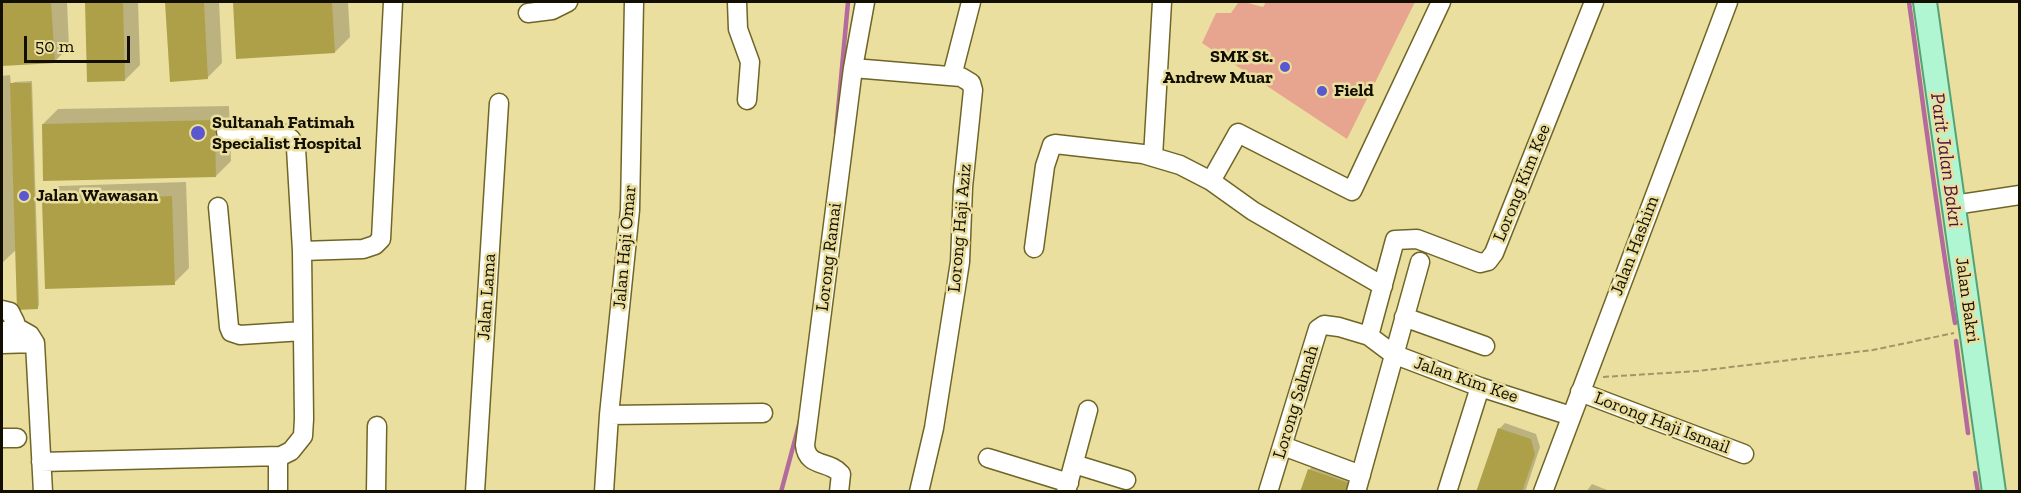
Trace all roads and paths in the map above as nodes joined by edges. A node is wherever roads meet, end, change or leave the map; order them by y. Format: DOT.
graph roads {
  1 [pos="393,2"];
  2 [pos="568,2"];
  3 [pos="634,2"];
  4 [pos="737,2"];
  5 [pos="865,2"];
  6 [pos="970,2"];
  7 [pos="1162,2"];
  8 [pos="1441,2"];
  9 [pos="1594,2"];
  10 [pos="1728,2"];
  11 [pos="1925,2"];
  12 [pos="528,13"];
  13 [pos="853,68"];
  14 [pos="952,76"];
  15 [pos="747,100"];
  16 [pos="499,103"];
  17 [pos="226,132"];
  18 [pos="1153,157"];
  19 [pos="1211,181"];
  20 [pos="2019,195"];
  21 [pos="1954,205"];
  22 [pos="218,207"];
  23 [pos="1034,248"];
  24 [pos="302,251"];
  25 [pos="1420,262"];
  26 [pos="1383,286"];
  27 [pos="2,310"];
  28 [pos="1404,317"];
  29 [pos="8,329"];
  30 [pos="1971,330"];
  31 [pos="303,331"];
  32 [pos="1369,336"];
  33 [pos="36,343"];
  34 [pos="2,344"];
  35 [pos="1485,346"];
  36 [pos="1393,354"];
  37 [pos="1583,385"];
  38 [pos="1480,387"];
  39 [pos="1088,410"];
  40 [pos="763,413"];
  41 [pos="609,415"];
  42 [pos="1571,416"];
  43 [pos="377,426"];
  44 [pos="1283,446"];
  45 [pos="1744,454"];
  46 [pos="281,456"];
  47 [pos="988,458"];
  48 [pos="41,462"];
  49 [pos="1074,464"];
  50 [pos="1126,480"];
  51 [pos="1359,483"];
  52 [pos="1068,487"];
  53 [pos="43,492"];
  54 [pos="278,492"];
  55 [pos="376,492"];
  56 [pos="475,492"];
  57 [pos="604,492"];
  58 [pos="839,492"];
  59 [pos="919,492"];
  60 [pos="1268,492"];
  61 [pos="1447,492"];
  62 [pos="1543,492"];
  63 [pos="1994,492"];
  1 -- 24 [label="street"];
  2 -- 12 [label="street"];
  3 -- 41 [label="street, Jalan Haji Omar"];
  4 -- 15 [label="street"];
  5 -- 13 [label="street, Lorong Ramai"];
  6 -- 14 [label="street"];
  7 -- 18 [label="street"];
  8 -- 19 [label="street"];
  9 -- 26 [label="street, Lorong Kim Kee"];
  10 -- 37 [label="street, Jalan Hashim"];
  11 -- 21 [label="main road, Jalan Bakri"];
  13 -- 14 [label="street"];
  13 -- 58 [label="street, Lorong Ramai"];
  14 -- 59 [label="street, Lorong Haji Aziz"];
  16 -- 56 [label="street, Jalan Lama"];
  17 -- 24 [label="street"];
  18 -- 19 [label="street"];
  18 -- 23 [label="street"];
  19 -- 26 [label="street"];
  20 -- 21 [label="street"];
  21 -- 30 [label="main road, Jalan Bakri"];
  22 -- 31 [label="street"];
  24 -- 31 [label="street"];
  25 -- 28 [label="street"];
  26 -- 32 [label="street"];
  27 -- 29 [label="street"];
  28 -- 35 [label="street"];
  28 -- 36 [label="street"];
  29 -- 33 [label="street"];
  30 -- 37 [label="path"];
  30 -- 63 [label="main road, Jalan Bakri"];
  31 -- 46 [label="street"];
  32 -- 36 [label="street"];
  32 -- 44 [label="street, Lorong Salmah"];
  33 -- 34 [label="street"];
  33 -- 48 [label="street"];
  36 -- 38 [label="street, Jalan Kim Kee"];
  36 -- 51 [label="street, Jalan Kim Kee"];
  37 -- 42 [label="street, Jalan Hashim"];
  37 -- 45 [label="street, Lorong Haji Ismail"];
  38 -- 42 [label="street, Jalan Kim Kee"];
  38 -- 61 [label="street"];
  39 -- 49 [label="street"];
  40 -- 41 [label="street"];
  41 -- 57 [label="street, Jalan Haji Omar"];
  42 -- 62 [label="street, Jalan Hashim"];
  43 -- 55 [label="street"];
  44 -- 51 [label="street"];
  44 -- 60 [label="street, Lorong Salmah"];
  46 -- 48 [label="street"];
  46 -- 54 [label="street"];
  47 -- 52 [label="street"];
  48 -- 53 [label="street"];
  49 -- 50 [label="street"];
  49 -- 52 [label="street"];
}
